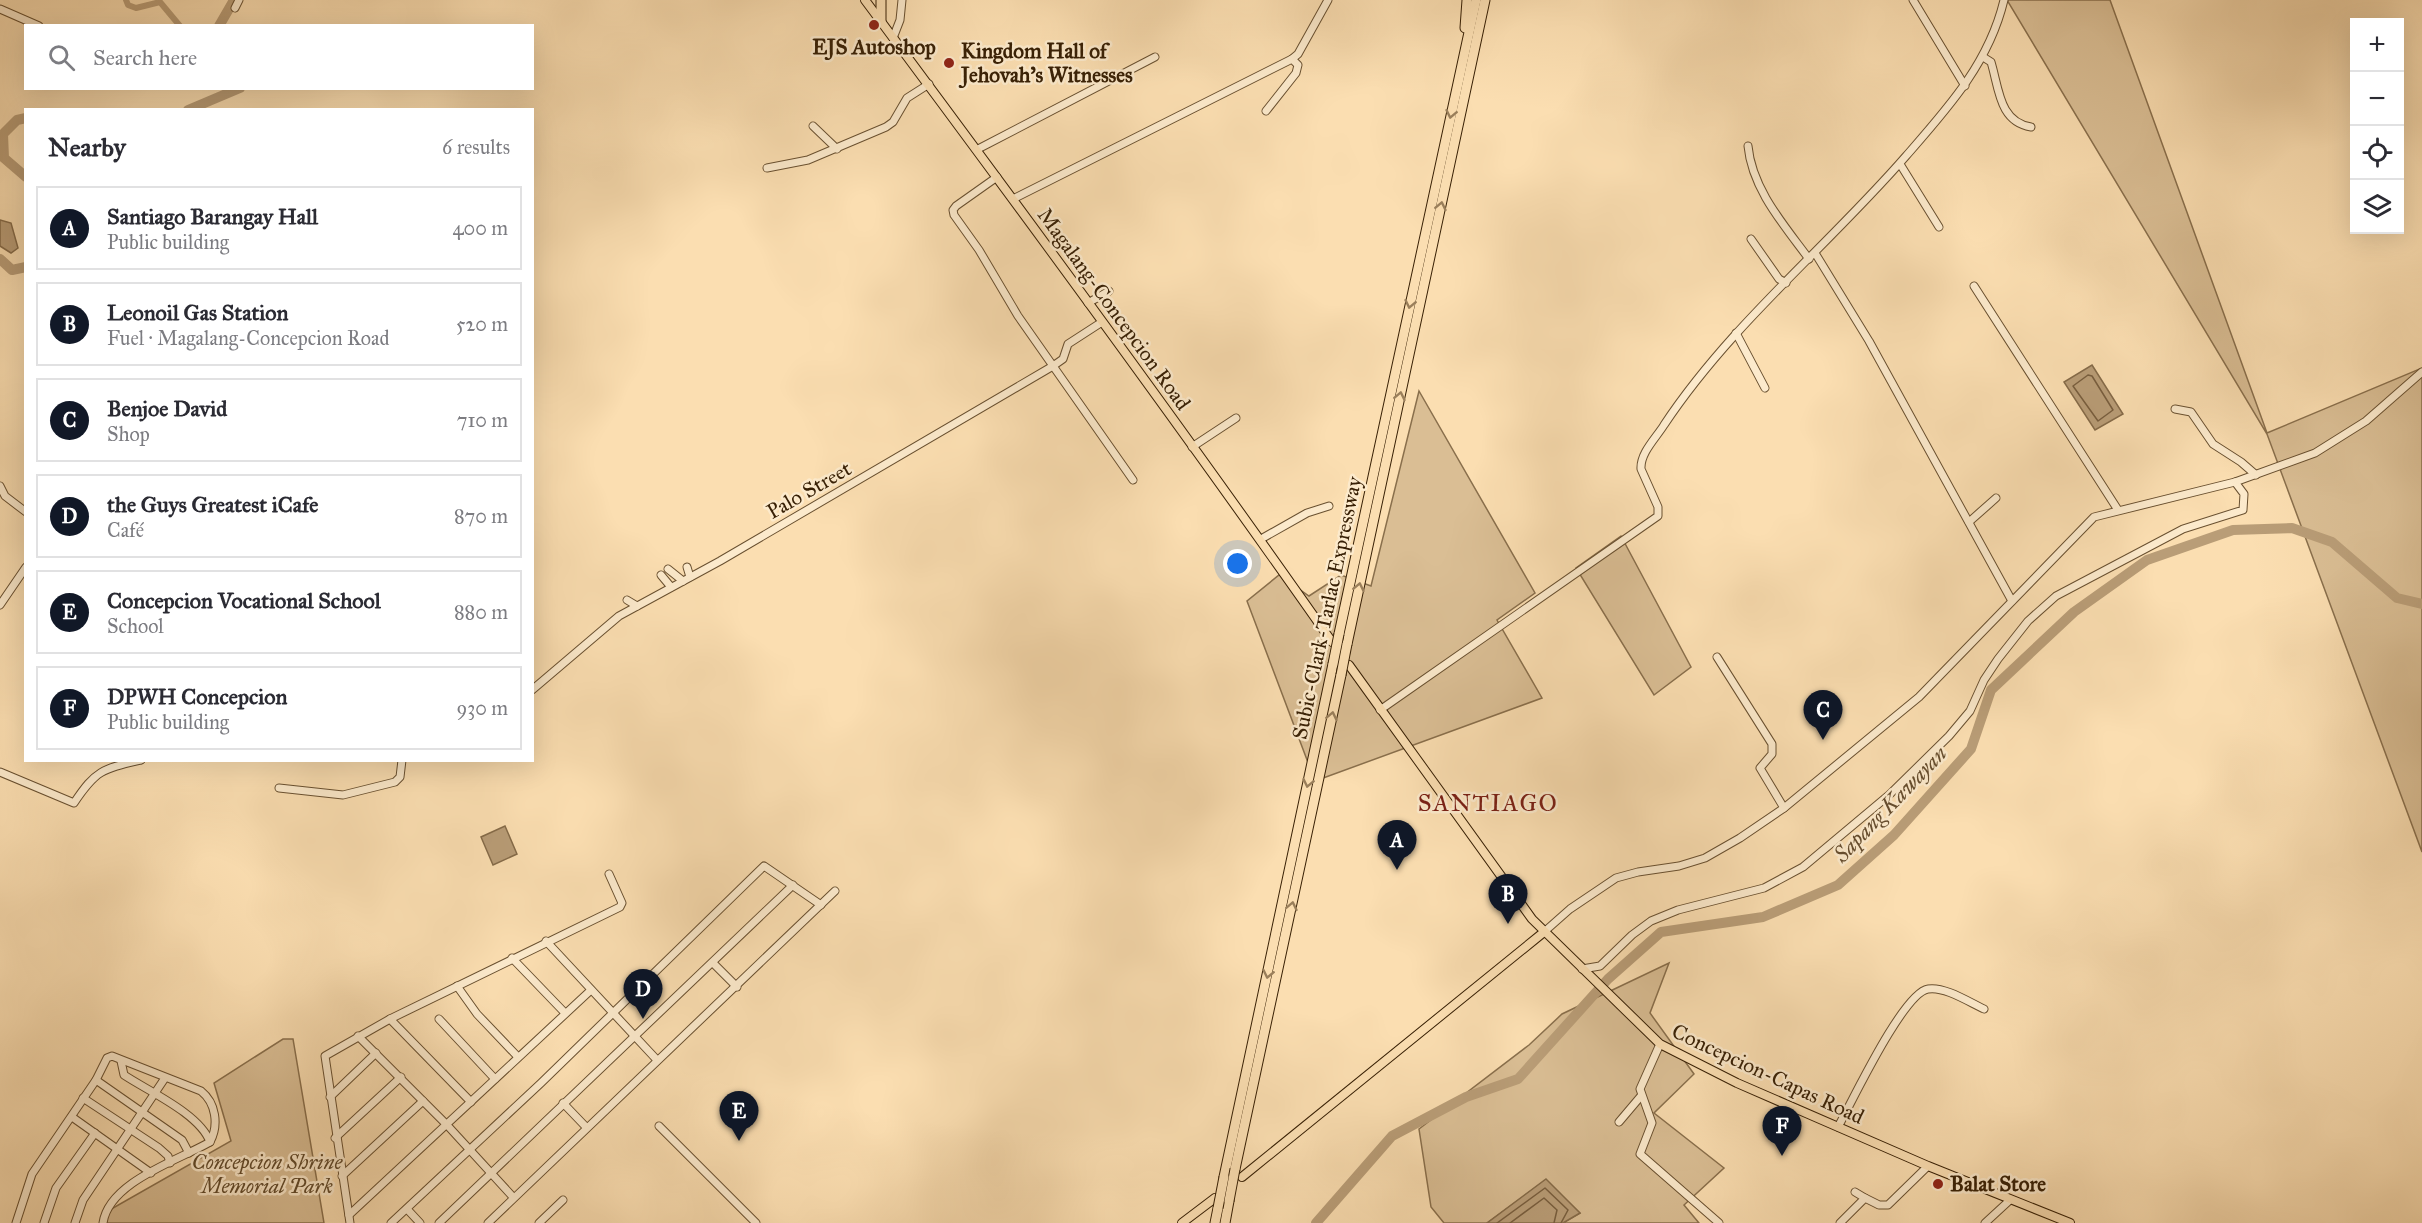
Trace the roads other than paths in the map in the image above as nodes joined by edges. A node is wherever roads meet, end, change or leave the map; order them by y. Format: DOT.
graph roads {
  1 [pos="239,0"];
  2 [pos="865,0"];
  3 [pos="881,0"];
  4 [pos="902,0"];
  5 [pos="1328,0"];
  6 [pos="1467,0"];
  7 [pos="1476,0"];
  8 [pos="1485,0"];
  9 [pos="1913,0"];
  10 [pos="2004,0"];
  11 [pos="235,8"];
  12 [pos="0,9"];
  13 [pos="881,22"];
  14 [pos="34,24"];
  15 [pos="893,38"];
  16 [pos="1464,56"];
  17 [pos="1155,57"];
  18 [pos="1983,57"];
  19 [pos="1292,59"];
  20 [pos="929,84"];
  21 [pos="1965,86"];
  22 [pos="1266,111"];
  23 [pos="813,126"];
  24 [pos="2031,128"];
  25 [pos="1749,146"];
  26 [pos="837,149"];
  27 [pos="978,149"];
  28 [pos="1900,164"];
  29 [pos="767,168"];
  30 [pos="997,177"];
  31 [pos="1013,199"];
  32 [pos="1938,227"];
  33 [pos="1751,239"];
  34 [pos="1815,253"];
  35 [pos="1809,259"];
  36 [pos="1786,283"];
  37 [pos="1974,286"];
  38 [pos="1109,291"];
  39 [pos="1088,303"];
  40 [pos="1102,322"];
  41 [pos="1736,333"];
  42 [pos="1053,366"];
  43 [pos="2422,372"];
  44 [pos="1765,388"];
  45 [pos="2175,409"];
  46 [pos="1236,418"];
  47 [pos="1192,447"];
  48 [pos="2256,476"];
  49 [pos="1134,480"];
  50 [pos="2235,482"];
  51 [pos="0,486"];
  52 [pos="1996,498"];
  53 [pos="1329,506"];
  54 [pos="2118,510"];
  55 [pos="24,511"];
  56 [pos="1969,522"];
  57 [pos="1261,539"];
  58 [pos="687,567"];
  59 [pos="668,569"];
  60 [pos="24,570"];
  61 [pos="661,574"];
  62 [pos="690,577"];
  63 [pos="683,581"];
  64 [pos="671,587"];
  65 [pos="627,600"];
  66 [pos="2012,601"];
  67 [pos="0,605"];
  68 [pos="637,606"];
  69 [pos="1332,642"];
  70 [pos="1717,657"];
  71 [pos="1349,665"];
  72 [pos="534,688"];
  73 [pos="1380,710"];
  74 [pos="132,762"];
  75 [pos="402,762"];
  76 [pos="0,772"];
  77 [pos="279,788"];
  78 [pos="1784,808"];
  79 [pos="609,873"];
  80 [pos="793,885"];
  81 [pos="835,891"];
  82 [pos="821,905"];
  83 [pos="1544,932"];
  84 [pos="546,941"];
  85 [pos="512,958"];
  86 [pos="713,963"];
  87 [pos="1584,972"];
  88 [pos="457,986"];
  89 [pos="737,987"];
  90 [pos="591,990"];
  91 [pos="1984,1009"];
  92 [pos="612,1012"];
  93 [pos="565,1013"];
  94 [pos="390,1019"];
  95 [pos="439,1019"];
  96 [pos="358,1036"];
  97 [pos="634,1036"];
  98 [pos="1660,1044"];
  99 [pos="376,1053"];
  100 [pos="518,1057"];
  101 [pos="657,1060"];
  102 [pos="121,1061"];
  103 [pos="401,1077"];
  104 [pos="165,1078"];
  105 [pos="495,1079"];
  106 [pos="96,1080"];
  107 [pos="154,1094"];
  108 [pos="1641,1096"];
  109 [pos="330,1097"];
  110 [pos="83,1098"];
  111 [pos="423,1101"];
  112 [pos="471,1102"];
  113 [pos="563,1103"];
  114 [pos="143,1113"];
  115 [pos="72,1116"];
  116 [pos="1619,1122"];
  117 [pos="447,1125"];
  118 [pos="659,1126"];
  119 [pos="586,1127"];
  120 [pos="1838,1127"];
  121 [pos="130,1130"];
  122 [pos="94,1133"];
  123 [pos="335,1138"];
  124 [pos="210,1142"];
  125 [pos="118,1149"];
  126 [pos="469,1149"];
  127 [pos="189,1153"];
  128 [pos="170,1163"];
  129 [pos="1928,1166"];
  130 [pos="151,1173"];
  131 [pos="490,1173"];
  132 [pos="342,1176"];
  133 [pos="1242,1177"];
  134 [pos="1854,1192"];
  135 [pos="513,1197"];
  136 [pos="1865,1198"];
  137 [pos="563,1200"];
  138 [pos="2010,1200"];
  139 [pos="1216,1203"];
  140 [pos="406,1209"];
  141 [pos="349,1215"];
  142 [pos="16,1223"];
  143 [pos="44,1223"];
  144 [pos="75,1223"];
  145 [pos="103,1223"];
  146 [pos="350,1223"];
  147 [pos="391,1223"];
  148 [pos="420,1223"];
  149 [pos="439,1223"];
  150 [pos="488,1223"];
  151 [pos="539,1223"];
  152 [pos="756,1223"];
  153 [pos="1182,1223"];
  154 [pos="1215,1223"];
  155 [pos="1225,1223"];
  156 [pos="1719,1223"];
  157 [pos="1840,1223"];
  158 [pos="1985,1223"];
  159 [pos="2070,1223"];
  1 -- 11 [label="street"];
  2 -- 13 [label="main road, Magalang-Concepcion Road"];
  3 -- 13 [label="highway"];
  4 -- 15 [label="street"];
  5 -- 19 [label="street"];
  6 -- 16 [label="highway"];
  7 -- 16 [label="highway, Subic-Clark-Tarlac Expressway"];
  155 -- 8 [label="highway, Subic-Clark-Tarlac Expressway, one-way, bridge"];
  9 -- 21 [label="street"];
  10 -- 18 [label="street"];
  12 -- 14 [label="street"];
  13 -- 15 [label="main road, Magalang-Concepcion Road"];
  15 -- 20 [label="main road, Magalang-Concepcion Road"];
  16 -- 139 [label="highway, Subic-Clark-Tarlac Expressway, one-way, bridge"];
  17 -- 27 [label="street"];
  18 -- 21 [label="street"];
  18 -- 24 [label="street"];
  19 -- 22 [label="street"];
  19 -- 31 [label="street"];
  20 -- 26 [label="street"];
  20 -- 27 [label="main road, Magalang-Concepcion Road"];
  21 -- 28 [label="street"];
  23 -- 26 [label="street"];
  25 -- 35 [label="street"];
  26 -- 29 [label="street"];
  27 -- 30 [label="main road, Magalang-Concepcion Road"];
  28 -- 32 [label="street"];
  28 -- 34 [label="street"];
  30 -- 31 [label="main road, Magalang-Concepcion Road"];
  30 -- 42 [label="street"];
  31 -- 39 [label="main road, Magalang-Concepcion Road"];
  33 -- 36 [label="street"];
  34 -- 35 [label="street"];
  34 -- 56 [label="street"];
  35 -- 36 [label="street"];
  36 -- 41 [label="street"];
  37 -- 54 [label="street"];
  38 -- 39 [label="street"];
  39 -- 40 [label="main road, Magalang-Concepcion Road"];
  40 -- 42 [label="street, Palo Street"];
  40 -- 47 [label="main road, Magalang-Concepcion Road"];
  41 -- 44 [label="street"];
  41 -- 73 [label="street"];
  42 -- 49 [label="street"];
  42 -- 62 [label="street, Palo Street"];
  43 -- 48 [label="street"];
  45 -- 48 [label="street"];
  46 -- 47 [label="street"];
  47 -- 57 [label="main road, Magalang-Concepcion Road"];
  48 -- 50 [label="street"];
  50 -- 54 [label="street"];
  50 -- 87 [label="street"];
  51 -- 55 [label="street"];
  52 -- 56 [label="street"];
  53 -- 57 [label="street"];
  54 -- 66 [label="street"];
  56 -- 66 [label="street"];
  57 -- 69 [label="main road, Magalang-Concepcion Road"];
  58 -- 62 [label="street"];
  59 -- 63 [label="street"];
  60 -- 67 [label="street"];
  61 -- 64 [label="street"];
  62 -- 63 [label="street, Palo Street"];
  63 -- 64 [label="street, Palo Street"];
  64 -- 68 [label="street, Palo Street"];
  65 -- 68 [label="street"];
  66 -- 78 [label="street"];
  68 -- 72 [label="street, Palo Street"];
  70 -- 78 [label="street"];
  71 -- 73 [label="main road"];
  73 -- 83 [label="main road"];
  74 -- 76 [label="street"];
  75 -- 77 [label="street"];
  78 -- 83 [label="street"];
  79 -- 84 [label="street"];
  80 -- 82 [label="street"];
  80 -- 86 [label="street"];
  80 -- 92 [label="street"];
  81 -- 82 [label="street"];
  82 -- 89 [label="street"];
  83 -- 87 [label="main road, Concepcion-Capas Road"];
  83 -- 133 [label="main road"];
  84 -- 85 [label="street"];
  84 -- 90 [label="street"];
  85 -- 88 [label="street"];
  85 -- 93 [label="street"];
  86 -- 89 [label="street"];
  86 -- 97 [label="street"];
  87 -- 98 [label="main road, Concepcion-Capas Road"];
  88 -- 94 [label="street"];
  88 -- 100 [label="street"];
  89 -- 101 [label="street"];
  90 -- 92 [label="street"];
  90 -- 93 [label="street"];
  91 -- 120 [label="street"];
  92 -- 97 [label="street"];
  92 -- 126 [label="street"];
  93 -- 100 [label="street"];
  94 -- 96 [label="street"];
  94 -- 112 [label="street"];
  95 -- 105 [label="street"];
  96 -- 99 [label="street"];
  96 -- 109 [label="street"];
  97 -- 101 [label="street"];
  97 -- 113 [label="street"];
  98 -- 108 [label="street"];
  98 -- 120 [label="main road, Concepcion-Capas Road"];
  99 -- 103 [label="street"];
  99 -- 109 [label="street"];
  100 -- 105 [label="street"];
  101 -- 119 [label="street"];
  102 -- 104 [label="street"];
  102 -- 106 [label="street"];
  102 -- 107 [label="street"];
  103 -- 111 [label="street"];
  103 -- 123 [label="street"];
  104 -- 107 [label="street"];
  104 -- 124 [label="street"];
  105 -- 112 [label="street"];
  106 -- 110 [label="street"];
  106 -- 114 [label="street"];
  107 -- 114 [label="street"];
  107 -- 124 [label="street"];
  108 -- 116 [label="street"];
  108 -- 156 [label="street"];
  109 -- 123 [label="street"];
  110 -- 115 [label="street"];
  110 -- 121 [label="street"];
  111 -- 117 [label="street"];
  111 -- 132 [label="street"];
  112 -- 117 [label="street"];
  113 -- 119 [label="street"];
  113 -- 131 [label="street"];
  114 -- 121 [label="street"];
  114 -- 127 [label="street"];
  115 -- 122 [label="street"];
  115 -- 142 [label="street"];
  117 -- 126 [label="street"];
  117 -- 141 [label="street"];
  118 -- 152 [label="street"];
  119 -- 135 [label="street"];
  120 -- 129 [label="main road, Concepcion-Capas Road"];
  121 -- 125 [label="street"];
  121 -- 128 [label="street"];
  122 -- 125 [label="street"];
  122 -- 143 [label="street"];
  123 -- 132 [label="street"];
  124 -- 127 [label="street"];
  125 -- 130 [label="street"];
  125 -- 144 [label="street"];
  126 -- 131 [label="street"];
  126 -- 140 [label="street"];
  127 -- 128 [label="street"];
  128 -- 130 [label="street"];
  129 -- 136 [label="street"];
  129 -- 138 [label="main road, Concepcion-Capas Road"];
  130 -- 145 [label="street"];
  131 -- 135 [label="street"];
  131 -- 149 [label="street"];
  132 -- 141 [label="street"];
  134 -- 136 [label="street"];
  135 -- 150 [label="street"];
  136 -- 157 [label="street"];
  137 -- 151 [label="street"];
  138 -- 158 [label="street"];
  138 -- 159 [label="main road, Concepcion-Capas Road"];
  139 -- 153 [label="main road"];
  139 -- 154 [label="highway, Subic-Clark-Tarlac Expressway"];
  140 -- 147 [label="street"];
  140 -- 148 [label="street"];
  141 -- 146 [label="street"];
}
